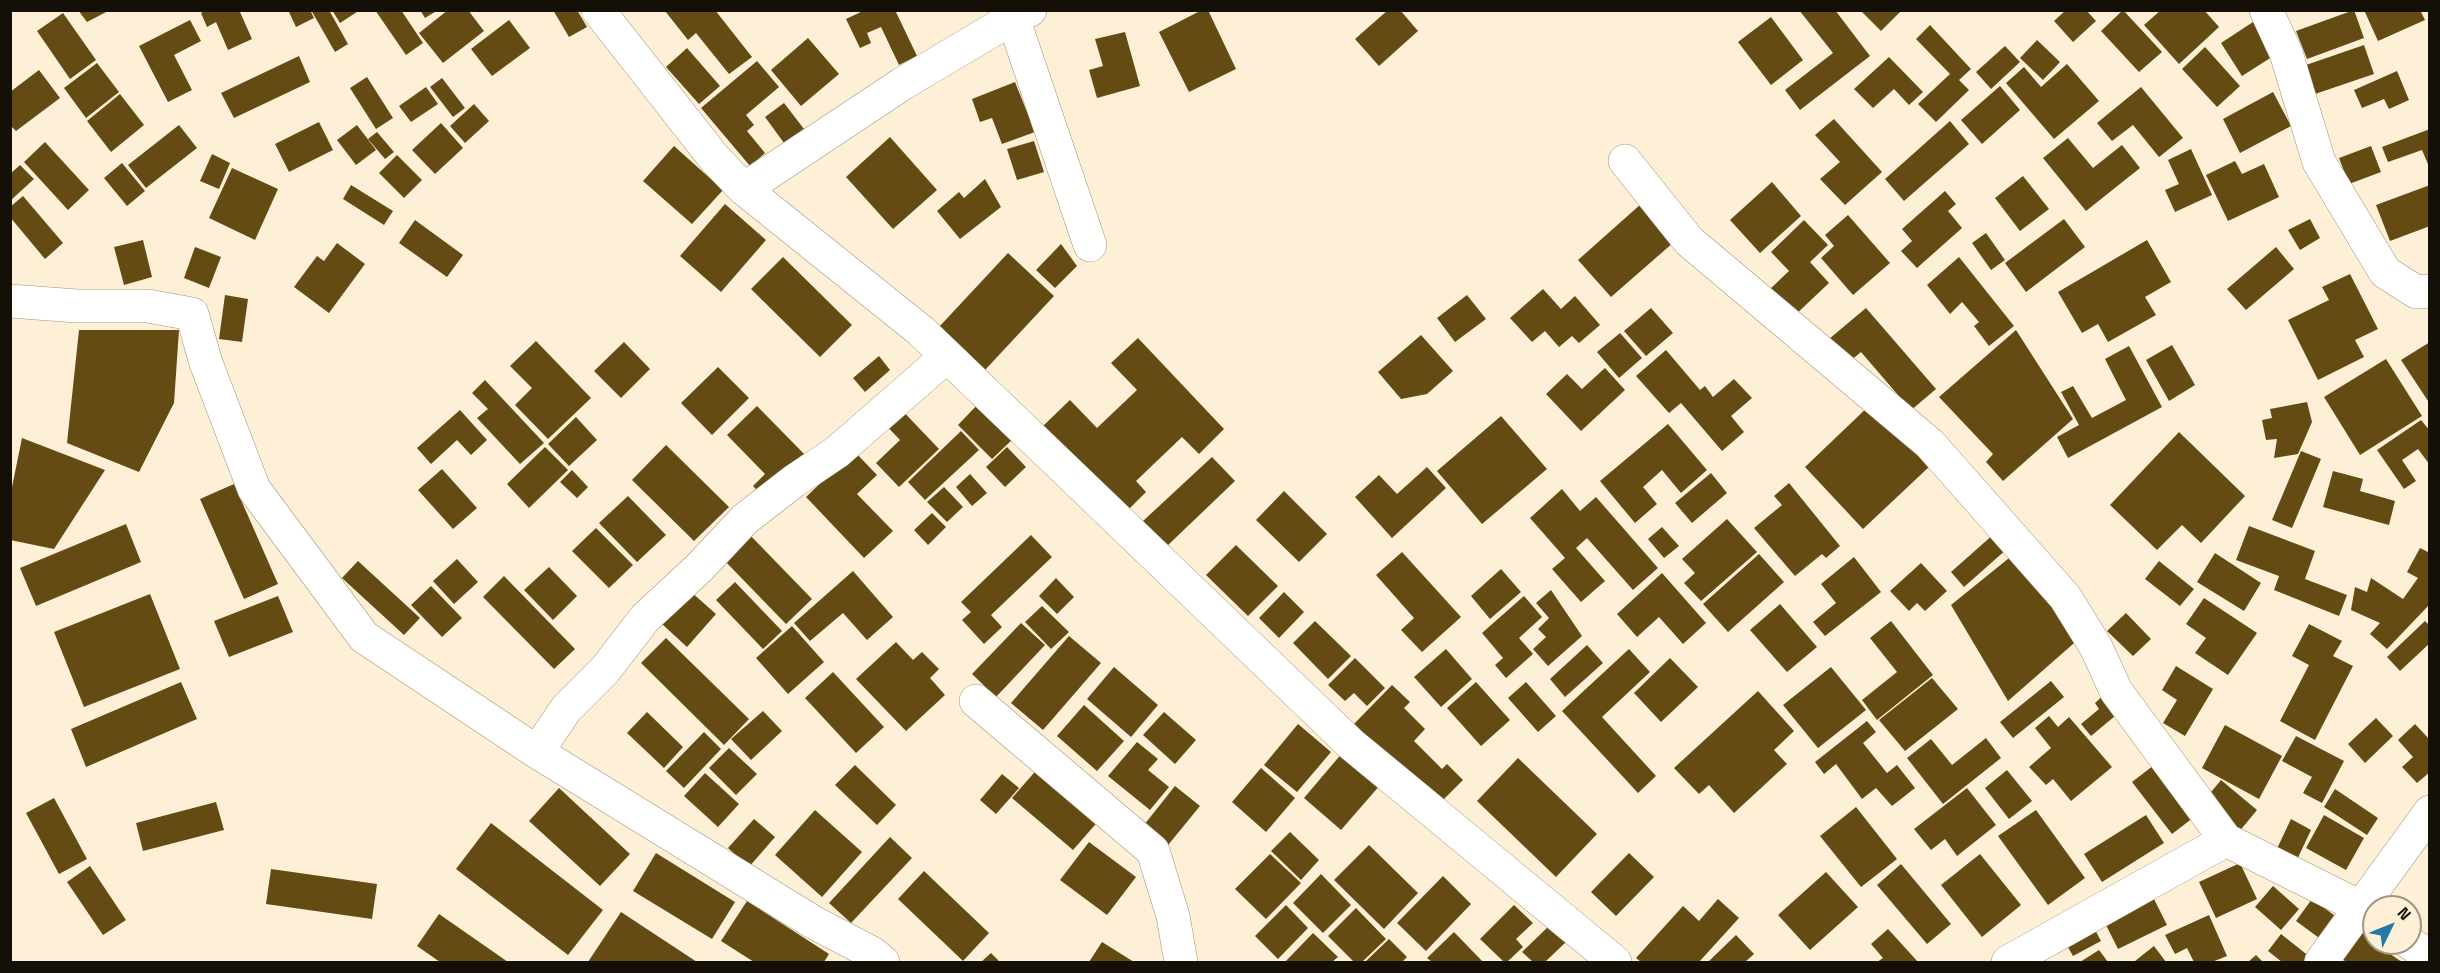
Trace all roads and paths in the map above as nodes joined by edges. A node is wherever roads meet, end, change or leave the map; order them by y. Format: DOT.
graph roads {
  1 [pos="598,10"];
  2 [pos="2266,10"];
  3 [pos="1021,14"];
  4 [pos="1625,161"];
  5 [pos="744,189"];
  6 [pos="1090,245"];
  7 [pos="2430,291"];
  8 [pos="10,301"];
  9 [pos="947,356"];
  10 [pos="975,701"];
  11 [pos="537,752"];
  12 [pos="2430,813"];
  13 [pos="2226,840"];
  14 [pos="2378,895"];
  15 [pos="2362,909"];
  16 [pos="2362,917"];
  17 [pos="883,963"];
  18 [pos="1181,963"];
  19 [pos="1614,963"];
  20 [pos="2008,963"];
  21 [pos="2320,963"];
  1 -- 5 [label="street"];
  2 -- 7 [label="street"];
  3 -- 5 [label="street"];
  3 -- 6 [label="street"];
  4 -- 13 [label="street"];
  5 -- 9 [label="street"];
  8 -- 11 [label="street"];
  9 -- 11 [label="street"];
  9 -- 19 [label="street"];
  10 -- 18 [label="street"];
  11 -- 17 [label="street"];
  12 -- 14 [label="street"];
  13 -- 15 [label="street"];
  13 -- 20 [label="street"];
  16 -- 21 [label="street"];
}
